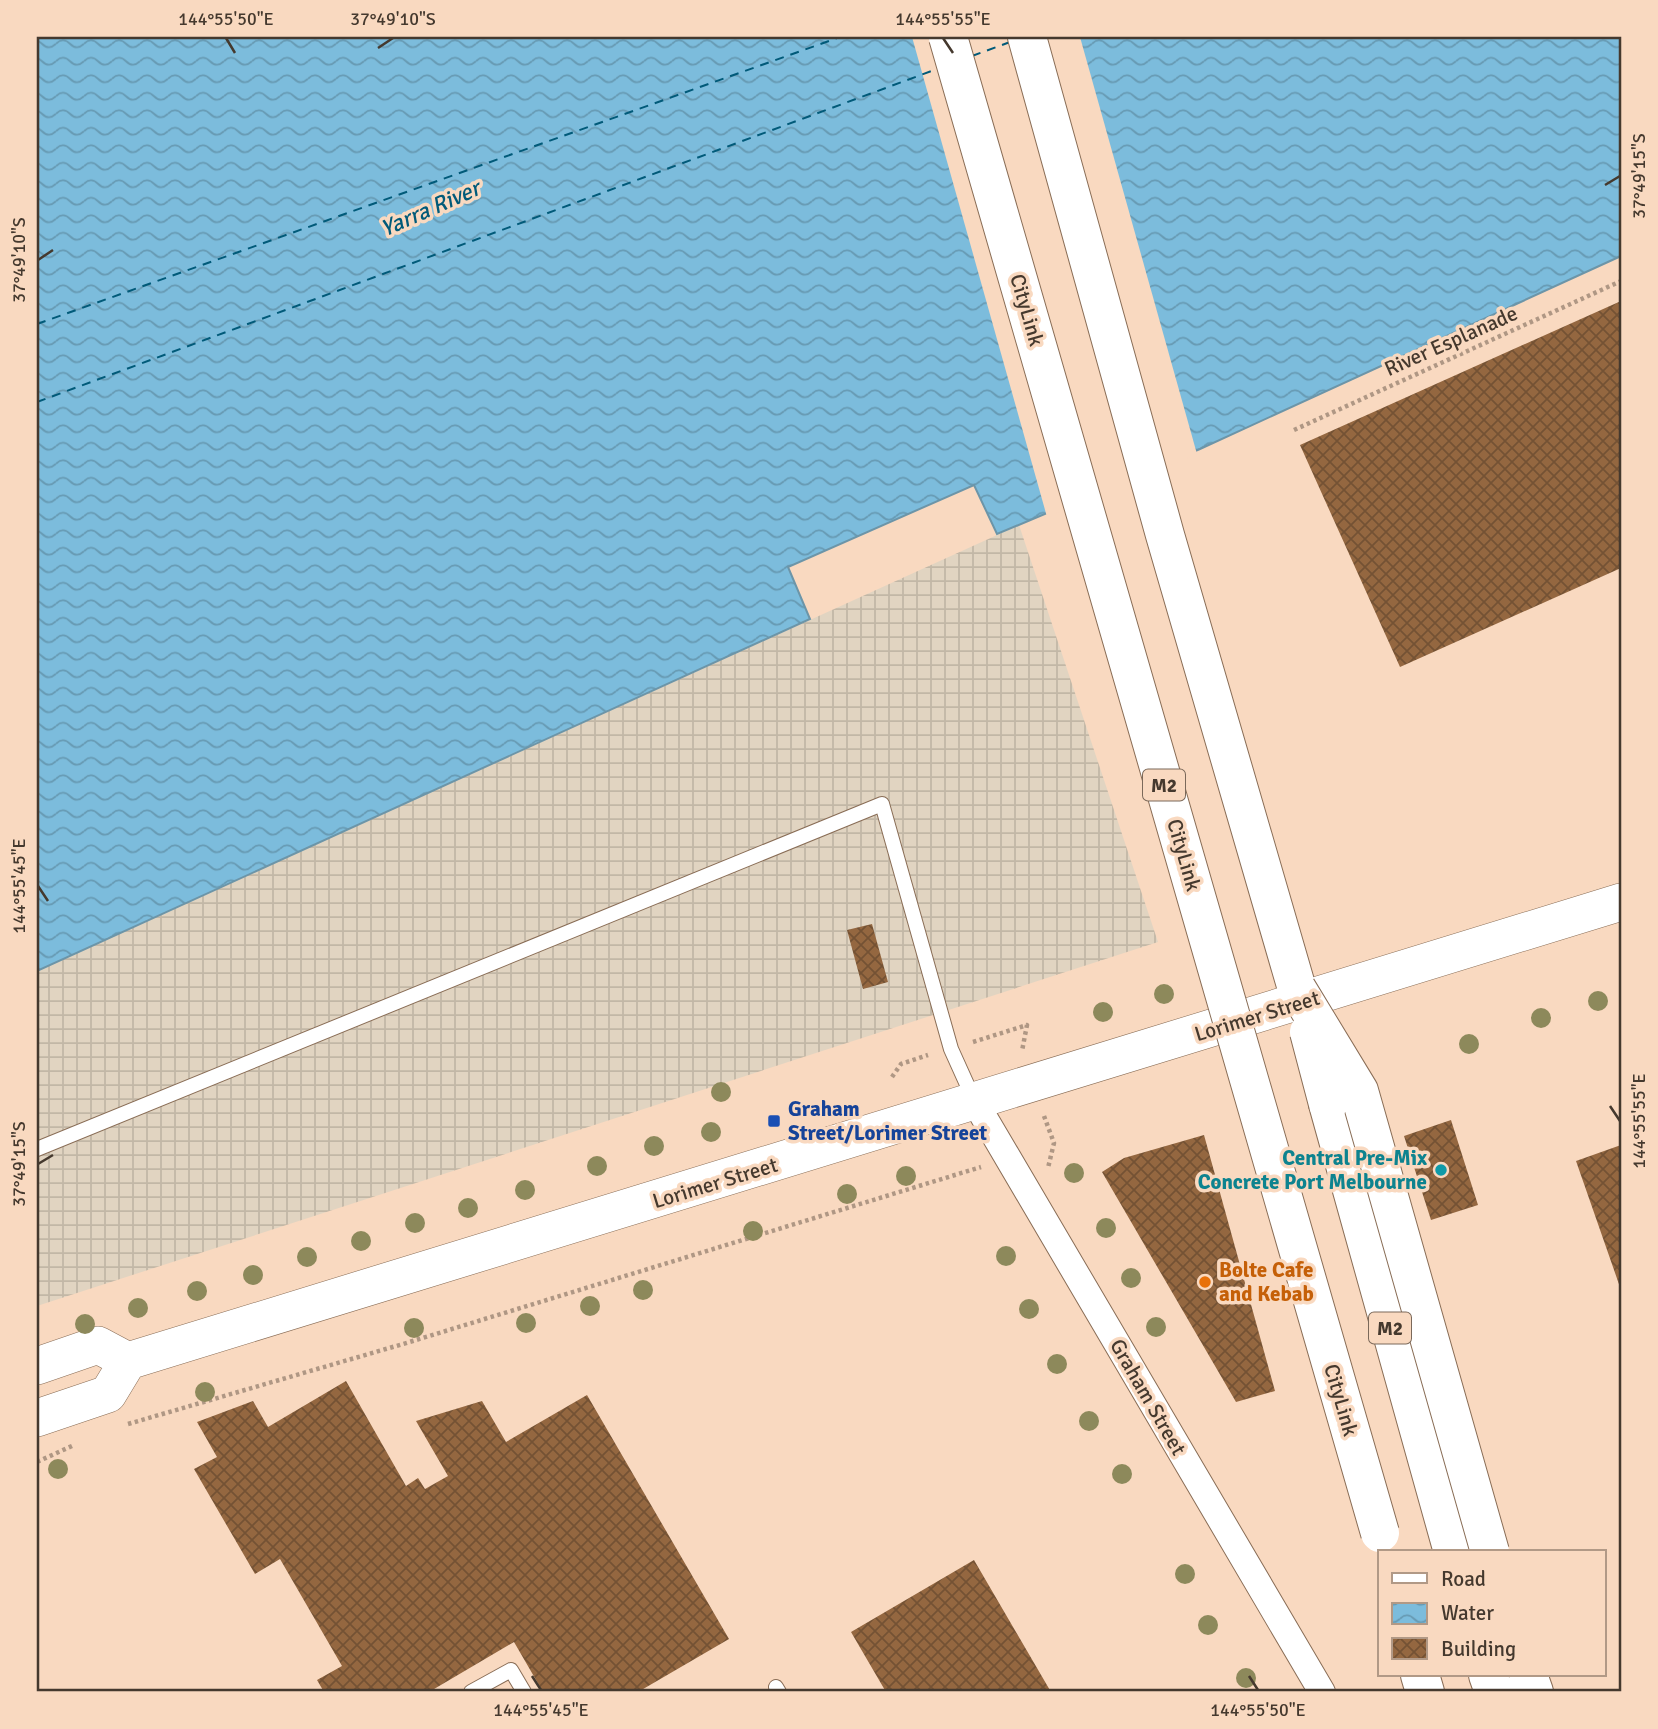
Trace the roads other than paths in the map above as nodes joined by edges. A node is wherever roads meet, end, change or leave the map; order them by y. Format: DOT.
graph roads {
  1 [pos="948,37"];
  2 [pos="1027,37"];
  3 [pos="1621,902"];
  4 [pos="1297,989"];
  5 [pos="975,1102"];
  6 [pos="37,1149"];
  7 [pos="128,1361"];
  8 [pos="37,1366"];
  9 [pos="37,1418"];
  10 [pos="1384,1550"];
  11 [pos="1452,1550"];
  12 [pos="1489,1550"];
  13 [pos="471,1692"];
  14 [pos="524,1692"];
  15 [pos="1322,1692"];
  1 -- 10 [label="highway, CityLink / M2, bridge"];
  2 -- 4 [label="highway, M2"];
  3 -- 5 [label="main road, Lorimer Street"];
  4 -- 11 [label="highway, M2, bridge"];
  4 -- 12 [label="highway, M2, bridge"];
  5 -- 6 [label="lane"];
  5 -- 7 [label="main road, Lorimer Street"];
  5 -- 15 [label="street, Graham Street"];
  7 -- 8 [label="main road"];
  7 -- 9 [label="main road"];
  13 -- 14 [label="lane"];
}
